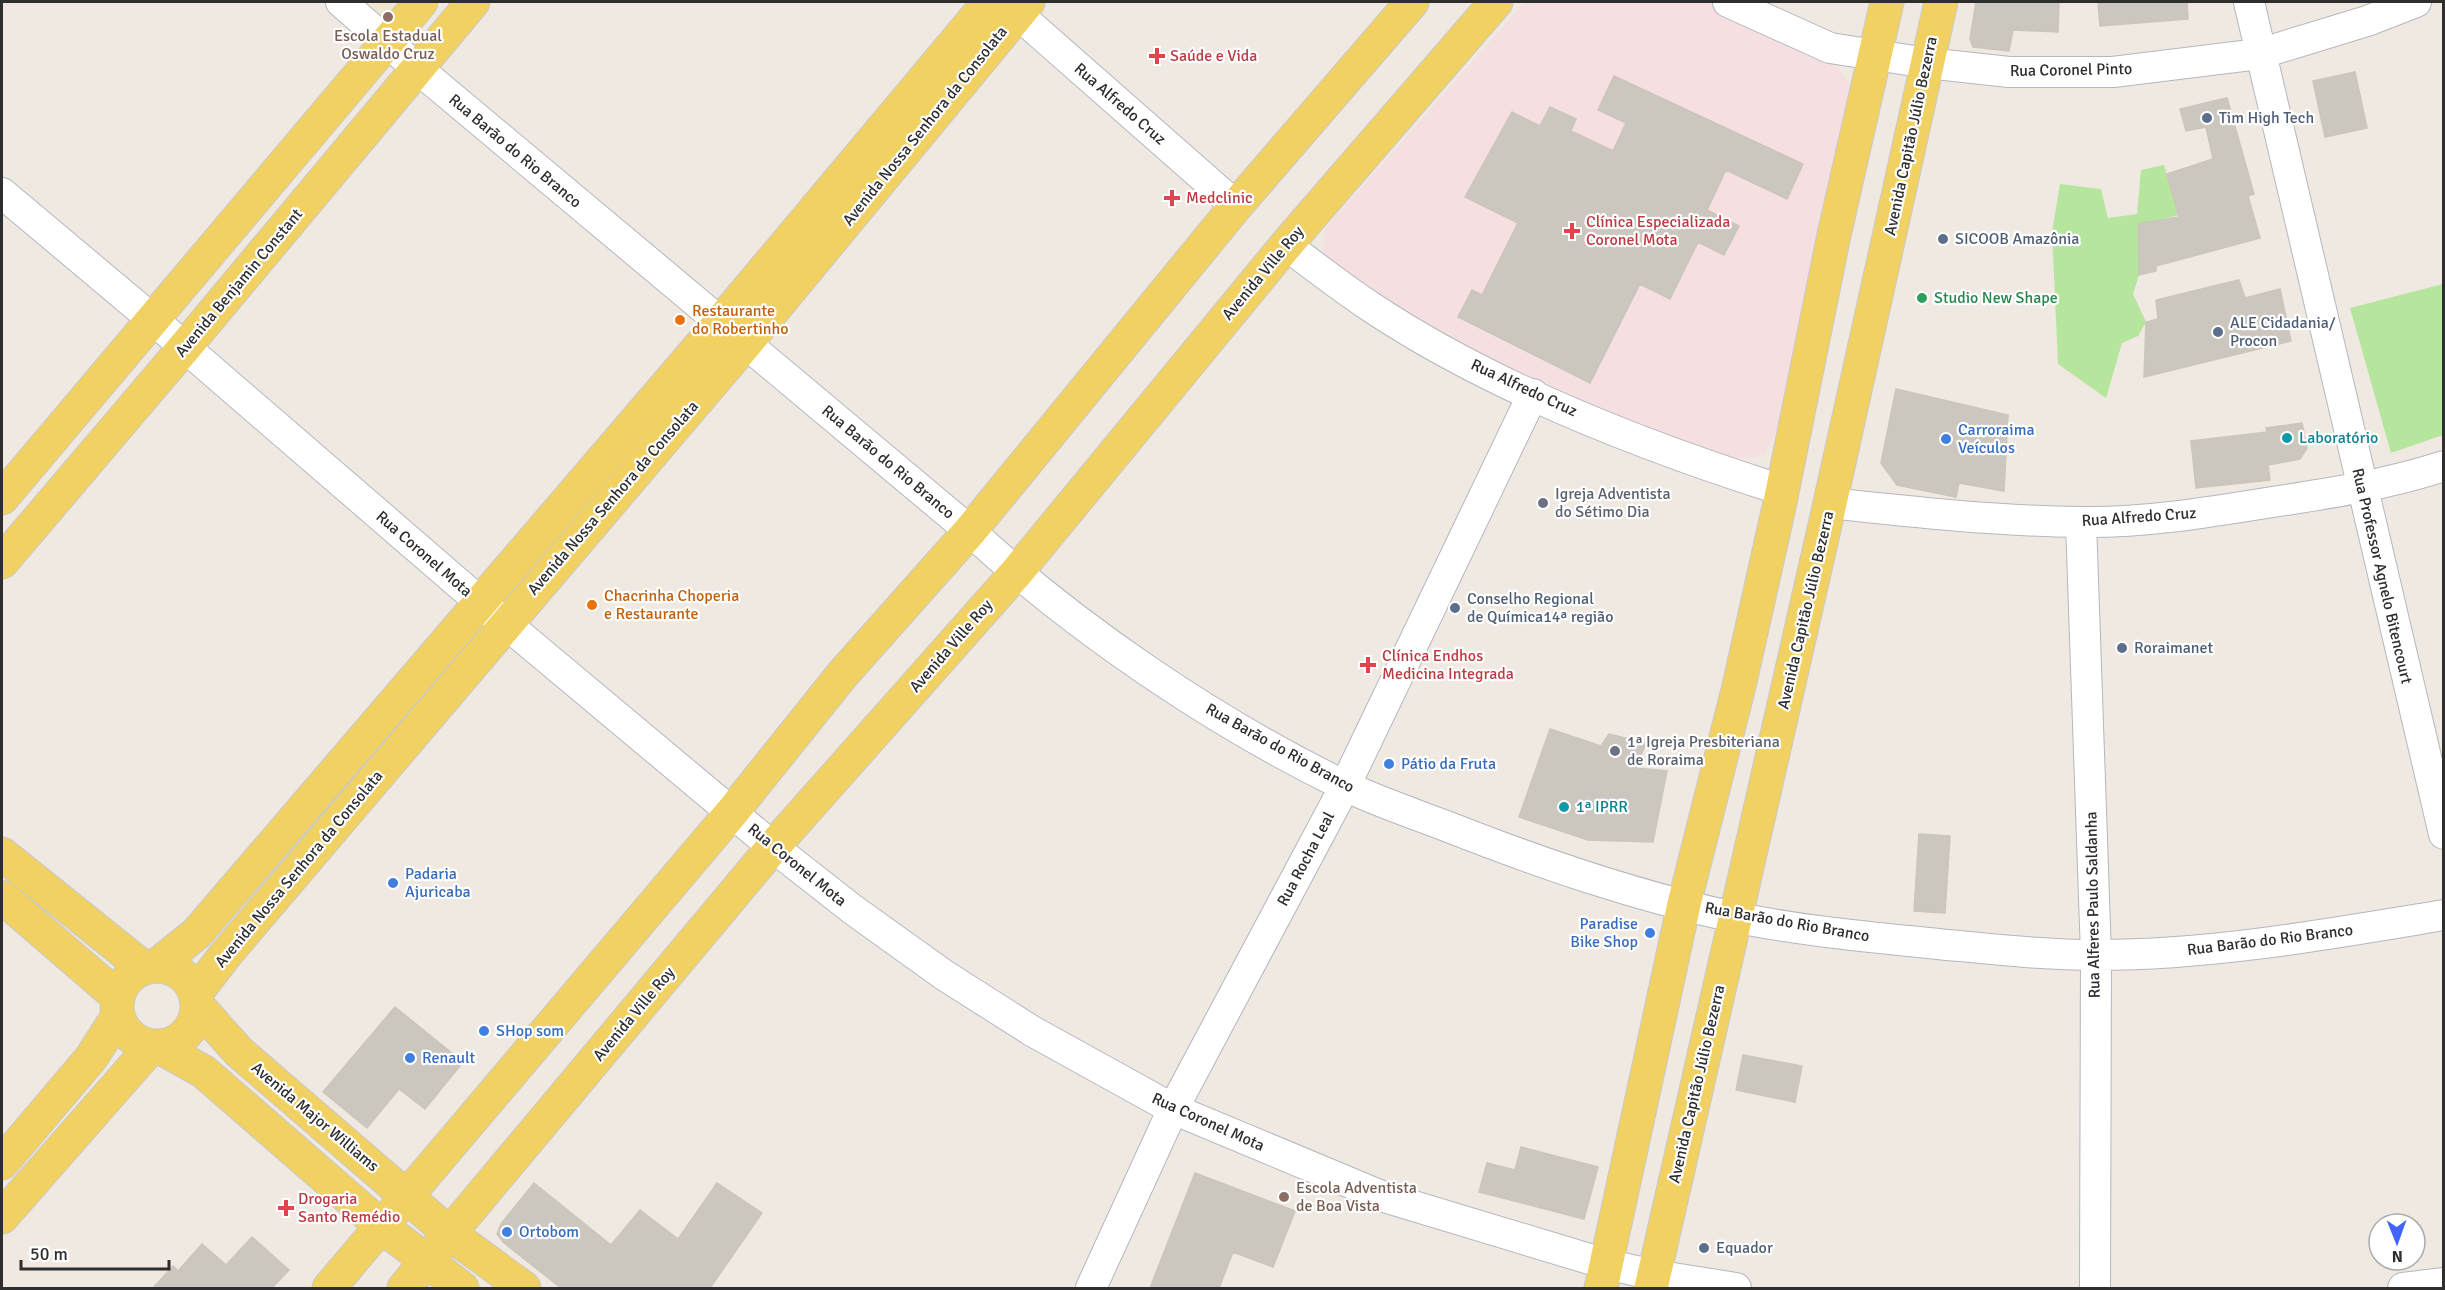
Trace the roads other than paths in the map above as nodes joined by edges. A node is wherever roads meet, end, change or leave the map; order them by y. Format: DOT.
graph roads {
  1 [pos="341,2"];
  2 [pos="421,2"];
  3 [pos="473,2"];
  4 [pos="1412,2"];
  5 [pos="1496,2"];
  6 [pos="1728,2"];
  7 [pos="1887,2"];
  8 [pos="1941,2"];
  9 [pos="2248,2"];
  10 [pos="2416,2"];
  11 [pos="1009,5"];
  12 [pos="387,40"];
  13 [pos="2259,54"];
  14 [pos="1875,56"];
  15 [pos="1927,63"];
  16 [pos="418,69"];
  17 [pos="2,193"];
  18 [pos="1236,206"];
  19 [pos="1286,245"];
  20 [pos="152,319"];
  21 [pos="720,323"];
  22 [pos="746,343"];
  23 [pos="184,348"];
  24 [pos="1533,394"];
  25 [pos="2444,466"];
  26 [pos="2362,488"];
  27 [pos="1782,490"];
  28 [pos="2,498"];
  29 [pos="1830,503"];
  30 [pos="2081,522"];
  31 [pos="970,531"];
  32 [pos="2,562"];
  33 [pos="1016,573"];
  34 [pos="480,602"];
  35 [pos="506,623"];
  36 [pos="1344,786"];
  37 [pos="733,812"];
  38 [pos="2444,834"];
  39 [pos="773,847"];
  40 [pos="2,854"];
  41 [pos="2,897"];
  42 [pos="1684,904"];
  43 [pos="2444,915"];
  44 [pos="1735,917"];
  45 [pos="2096,955"];
  46 [pos="150,967"];
  47 [pos="197,1000"];
  48 [pos="118,1007"];
  49 [pos="155,1046"];
  50 [pos="1173,1109"];
  51 [pos="2,1162"];
  52 [pos="406,1195"];
  53 [pos="2,1218"];
  54 [pos="381,1226"];
  55 [pos="450,1234"];
  56 [pos="426,1263"];
  57 [pos="1603,1276"];
  58 [pos="1653,1282"];
  59 [pos="2444,1283"];
  60 [pos="328,1288"];
  61 [pos="404,1288"];
  62 [pos="462,1288"];
  63 [pos="524,1288"];
  64 [pos="1091,1288"];
  65 [pos="1736,1288"];
  66 [pos="2095,1288"];
  67 [pos="2403,1288"];
  1 -- 12 [label="street, Rua Barão do Rio Branco"];
  2 -- 12 [label="main road"];
  3 -- 16 [label="main road, Avenida Benjamin Constant"];
  4 -- 18 [label="main road"];
  5 -- 19 [label="main road, Avenida Ville Roy"];
  6 -- 14 [label="street, Rua Coronel Pinto"];
  7 -- 14 [label="main road"];
  8 -- 15 [label="main road, Avenida Capitão Júlio Bezerra"];
  9 -- 13 [label="street, Rua Professor Agnelo Bitencourt"];
  10 -- 13 [label="street, Rua Coronel Pinto"];
  11 -- 18 [label="street, Rua Alfredo Cruz"];
  11 -- 21 [label="main road, Avenida Nossa Senhora da Consolata"];
  11 -- 22 [label="main road, Avenida Nossa Senhora da Consolata"];
  12 -- 16 [label="street, Rua Barão do Rio Branco"];
  12 -- 20 [label="main road"];
  13 -- 15 [label="street, Rua Coronel Pinto"];
  13 -- 26 [label="street, Rua Professor Agnelo Bitencourt"];
  14 -- 15 [label="street, Rua Coronel Pinto"];
  14 -- 27 [label="main road"];
  15 -- 29 [label="main road, Avenida Capitão Júlio Bezerra"];
  16 -- 21 [label="street, Rua Barão do Rio Branco"];
  16 -- 23 [label="main road, Avenida Benjamin Constant"];
  17 -- 20 [label="street, Rua Coronel Mota"];
  18 -- 31 [label="main road"];
  19 -- 24 [label="street, Rua Alfredo Cruz"];
  19 -- 33 [label="main road, Avenida Ville Roy"];
  20 -- 23 [label="street, Rua Coronel Mota"];
  20 -- 28 [label="main road"];
  21 -- 22 [label="street, Rua Barão do Rio Branco"];
  21 -- 34 [label="main road, Avenida Nossa Senhora da Consolata"];
  22 -- 31 [label="street, Rua Barão do Rio Branco"];
  22 -- 35 [label="main road, Avenida Nossa Senhora da Consolata"];
  23 -- 32 [label="main road, Avenida Benjamin Constant"];
  23 -- 34 [label="street, Rua Coronel Mota"];
  24 -- 27 [label="street, Rua Alfredo Cruz"];
  24 -- 36 [label="street, Rua Rocha Leal"];
  25 -- 26 [label="street, Rua Alfredo Cruz"];
  26 -- 30 [label="street, Rua Alfredo Cruz"];
  26 -- 38 [label="street, Rua Professor Agnelo Bitencourt"];
  27 -- 42 [label="main road"];
  29 -- 30 [label="street, Rua Alfredo Cruz"];
  29 -- 44 [label="main road, Avenida Capitão Júlio Bezerra"];
  30 -- 45 [label="street, Rua Alferes Paulo Saldanha"];
  31 -- 33 [label="street, Rua Barão do Rio Branco"];
  31 -- 37 [label="main road"];
  33 -- 36 [label="street, Rua Barão do Rio Branco"];
  33 -- 39 [label="main road, Avenida Ville Roy"];
  34 -- 35 [label="street, Rua Coronel Mota"];
  34 -- 46 [label="main road, Avenida Nossa Senhora da Consolata"];
  35 -- 37 [label="street, Rua Coronel Mota"];
  35 -- 47 [label="main road, Avenida Nossa Senhora da Consolata"];
  36 -- 42 [label="street, Rua Barão do Rio Branco"];
  36 -- 50 [label="street, Rua Rocha Leal"];
  37 -- 39 [label="street, Rua Coronel Mota"];
  37 -- 52 [label="main road"];
  39 -- 50 [label="street, Rua Coronel Mota"];
  39 -- 55 [label="main road, Avenida Ville Roy"];
  40 -- 46 [label="main road"];
  41 -- 48 [label="main road"];
  42 -- 44 [label="street, Rua Barão do Rio Branco"];
  42 -- 57 [label="main road"];
  43 -- 45 [label="street, Rua Barão do Rio Branco"];
  44 -- 45 [label="street, Rua Barão do Rio Branco"];
  44 -- 58 [label="main road, Avenida Capitão Júlio Bezerra"];
  45 -- 66 [label="street, Rua Alferes Paulo Saldanha"];
  46 -- 47 [label="main road"];
  46 -- 48 [label="main road"];
  47 -- 49 [label="main road"];
  47 -- 52 [label="main road, Avenida Major Williams"];
  48 -- 49 [label="main road"];
  48 -- 51 [label="main road"];
  49 -- 53 [label="main road"];
  49 -- 54 [label="main road"];
  50 -- 57 [label="street, Rua Coronel Mota"];
  50 -- 64 [label="street, Rua Rocha Leal"];
  52 -- 54 [label="main road"];
  52 -- 55 [label="main road, Avenida Major Williams"];
  54 -- 56 [label="main road"];
  54 -- 60 [label="main road"];
  55 -- 56 [label="main road, Avenida Ville Roy"];
  55 -- 63 [label="main road, Avenida Major Williams"];
  56 -- 61 [label="main road, Avenida Ville Roy"];
  56 -- 62 [label="main road"];
  57 -- 58 [label="street, Rua Coronel Mota"];
  58 -- 65 [label="street, Rua Coronel Mota"];
  59 -- 67 [label="street"];
}
